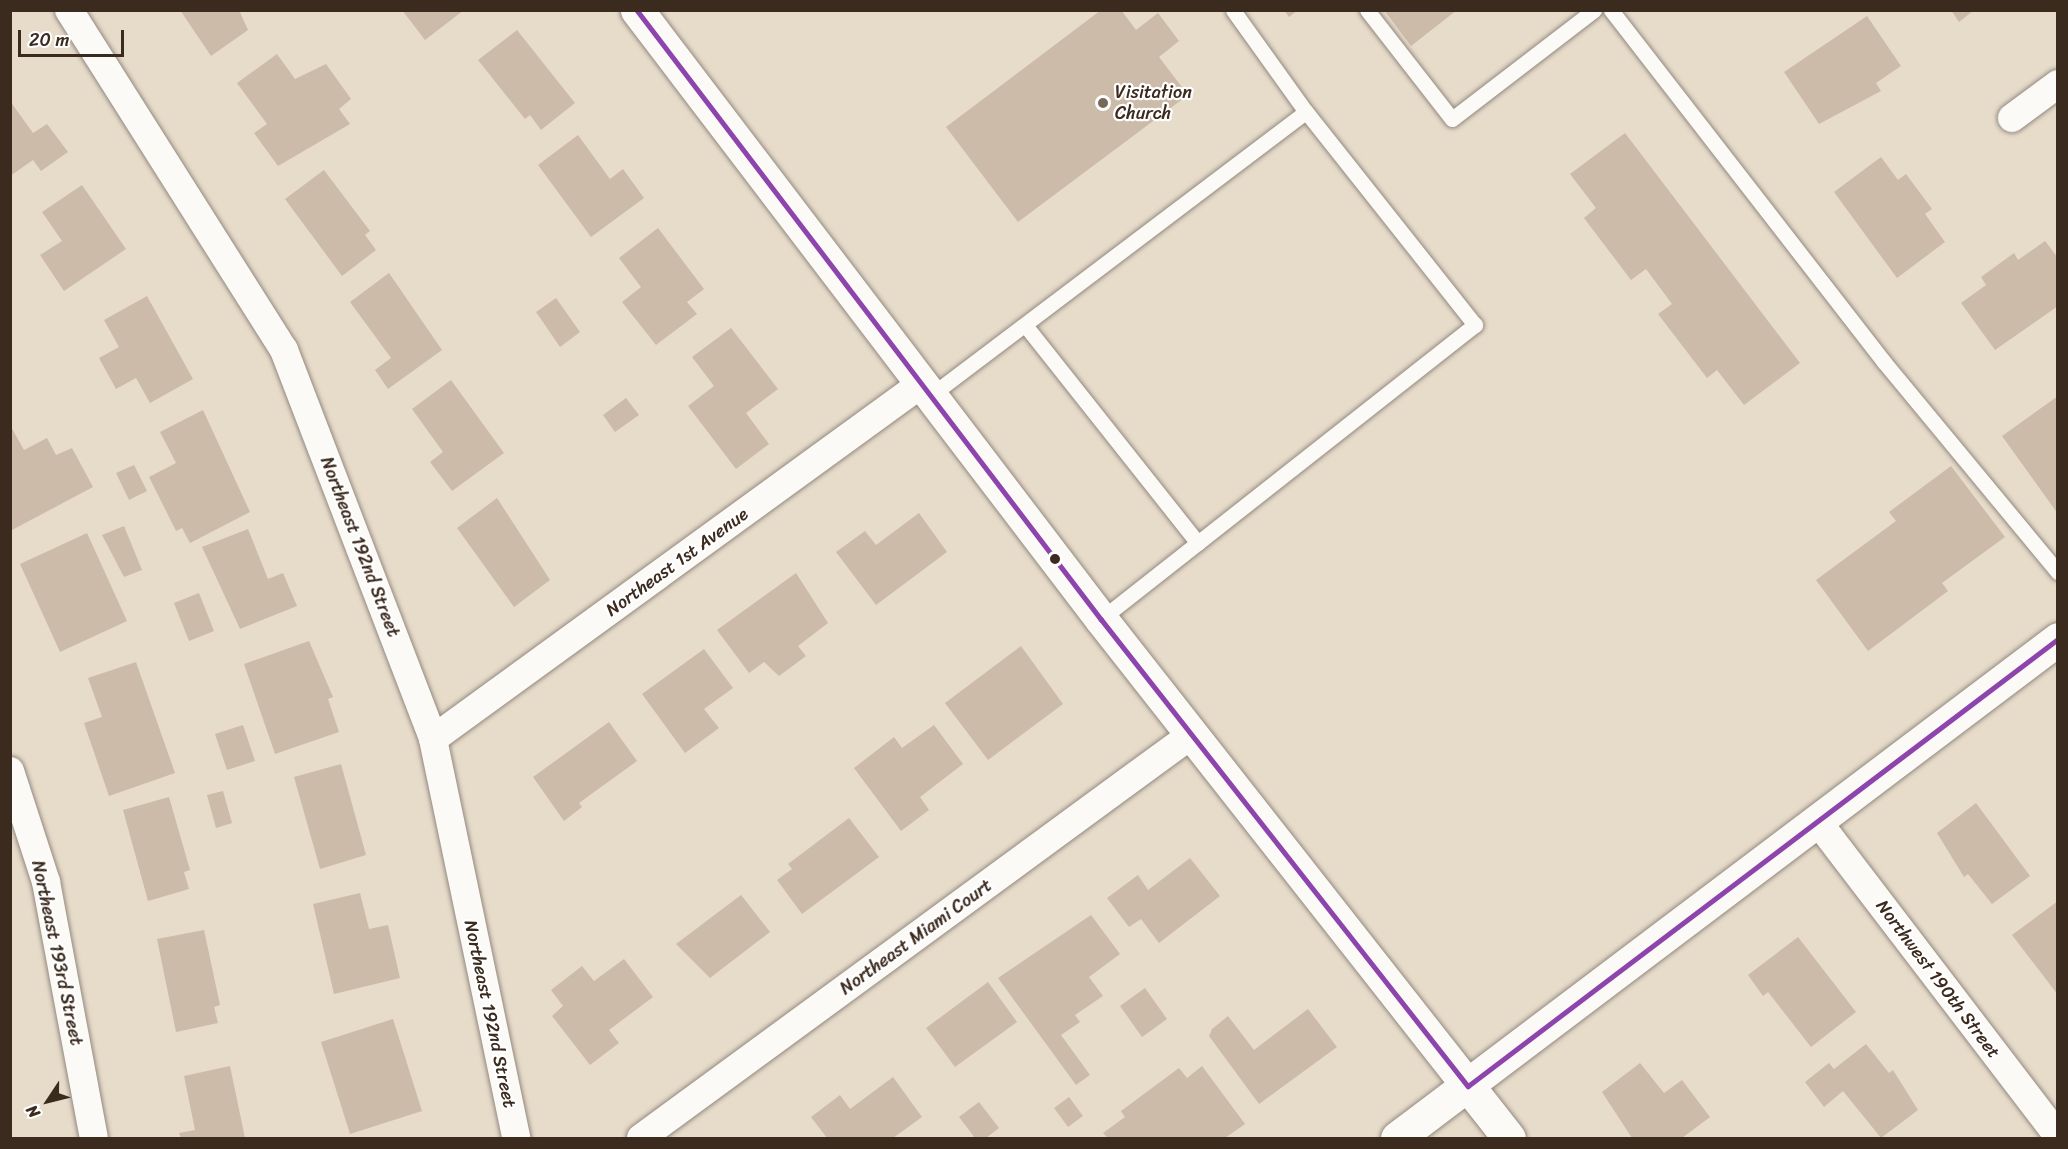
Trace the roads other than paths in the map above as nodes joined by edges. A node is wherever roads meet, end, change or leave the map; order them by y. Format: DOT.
graph roads {
  1 [pos="69,10"];
  2 [pos="637,10"];
  3 [pos="1233,10"];
  4 [pos="1367,10"];
  5 [pos="1594,10"];
  6 [pos="1611,10"];
  7 [pos="2058,84"];
  8 [pos="1306,112"];
  9 [pos="2012,118"];
  10 [pos="1025,324"];
  11 [pos="925,390"];
  12 [pos="1198,543"];
  13 [pos="2058,572"];
  14 [pos="1101,619"];
  15 [pos="2058,639"];
  16 [pos="1191,735"];
  17 [pos="433,739"];
  18 [pos="10,771"];
  19 [pos="1818,822"];
  20 [pos="1468,1086"];
  21 [pos="2058,1136"];
  22 [pos="94,1138"];
  23 [pos="516,1138"];
  24 [pos="641,1138"];
  25 [pos="1397,1138"];
  26 [pos="1509,1138"];
  1 -- 17 [label="street, Northeast 192nd Street"];
  2 -- 11 [label="street"];
  3 -- 8 [label="lane"];
  4 -- 5 [label="lane"];
  6 -- 13 [label="lane"];
  7 -- 9 [label="street"];
  8 -- 10 [label="lane"];
  8 -- 12 [label="lane"];
  10 -- 11 [label="lane"];
  10 -- 12 [label="lane"];
  11 -- 14 [label="street"];
  11 -- 17 [label="street, Northeast 1st Avenue"];
  12 -- 14 [label="lane"];
  14 -- 16 [label="street"];
  15 -- 19 [label="street"];
  16 -- 20 [label="street"];
  16 -- 24 [label="street, Northeast Miami Court"];
  17 -- 23 [label="street, Northeast 192nd Street"];
  18 -- 22 [label="street, Northeast 193rd Street"];
  19 -- 20 [label="street"];
  19 -- 21 [label="street, Northwest 190th Street"];
  20 -- 25 [label="street"];
  20 -- 26 [label="street"];
}
